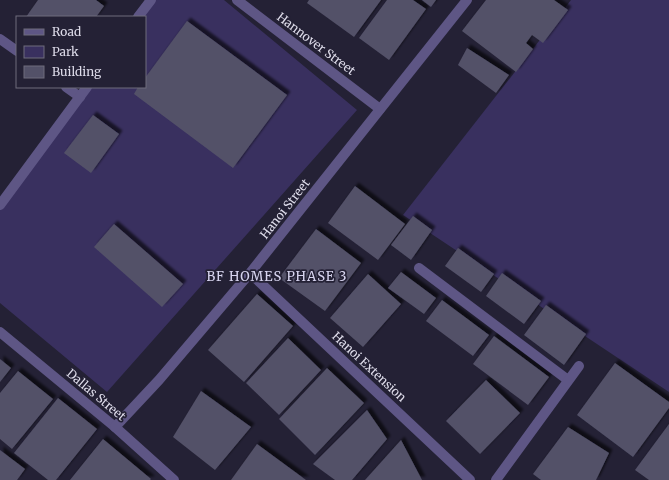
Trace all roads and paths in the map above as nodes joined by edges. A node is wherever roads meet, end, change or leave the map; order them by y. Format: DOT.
graph roads {
  1 [pos="151,0"];
  2 [pos="237,0"];
  3 [pos="466,0"];
  4 [pos="139,16"];
  5 [pos="0,39"];
  6 [pos="16,50"];
  7 [pos="67,88"];
  8 [pos="86,88"];
  9 [pos="80,97"];
  10 [pos="380,109"];
  11 [pos="0,205"];
  12 [pos="419,268"];
  13 [pos="250,273"];
  14 [pos="0,332"];
  15 [pos="579,366"];
  16 [pos="568,380"];
  17 [pos="115,427"];
  18 [pos="174,480"];
  19 [pos="470,480"];
  20 [pos="496,480"];
  1 -- 4 [label="street"];
  2 -- 10 [label="street, Hannover Street"];
  3 -- 10 [label="street, Hanoi Street"];
  5 -- 6 [label="street"];
  7 -- 9 [label="street"];
  8 -- 9 [label="street"];
  9 -- 11 [label="street"];
  10 -- 13 [label="street, Hanoi Street"];
  12 -- 16 [label="street"];
  13 -- 17 [label="street, Hanoi Street"];
  13 -- 19 [label="street, Hanoi Extension"];
  14 -- 17 [label="street, Dallas Street"];
  15 -- 16 [label="street"];
  16 -- 20 [label="street"];
  17 -- 18 [label="street, Dallas Street"];
}
